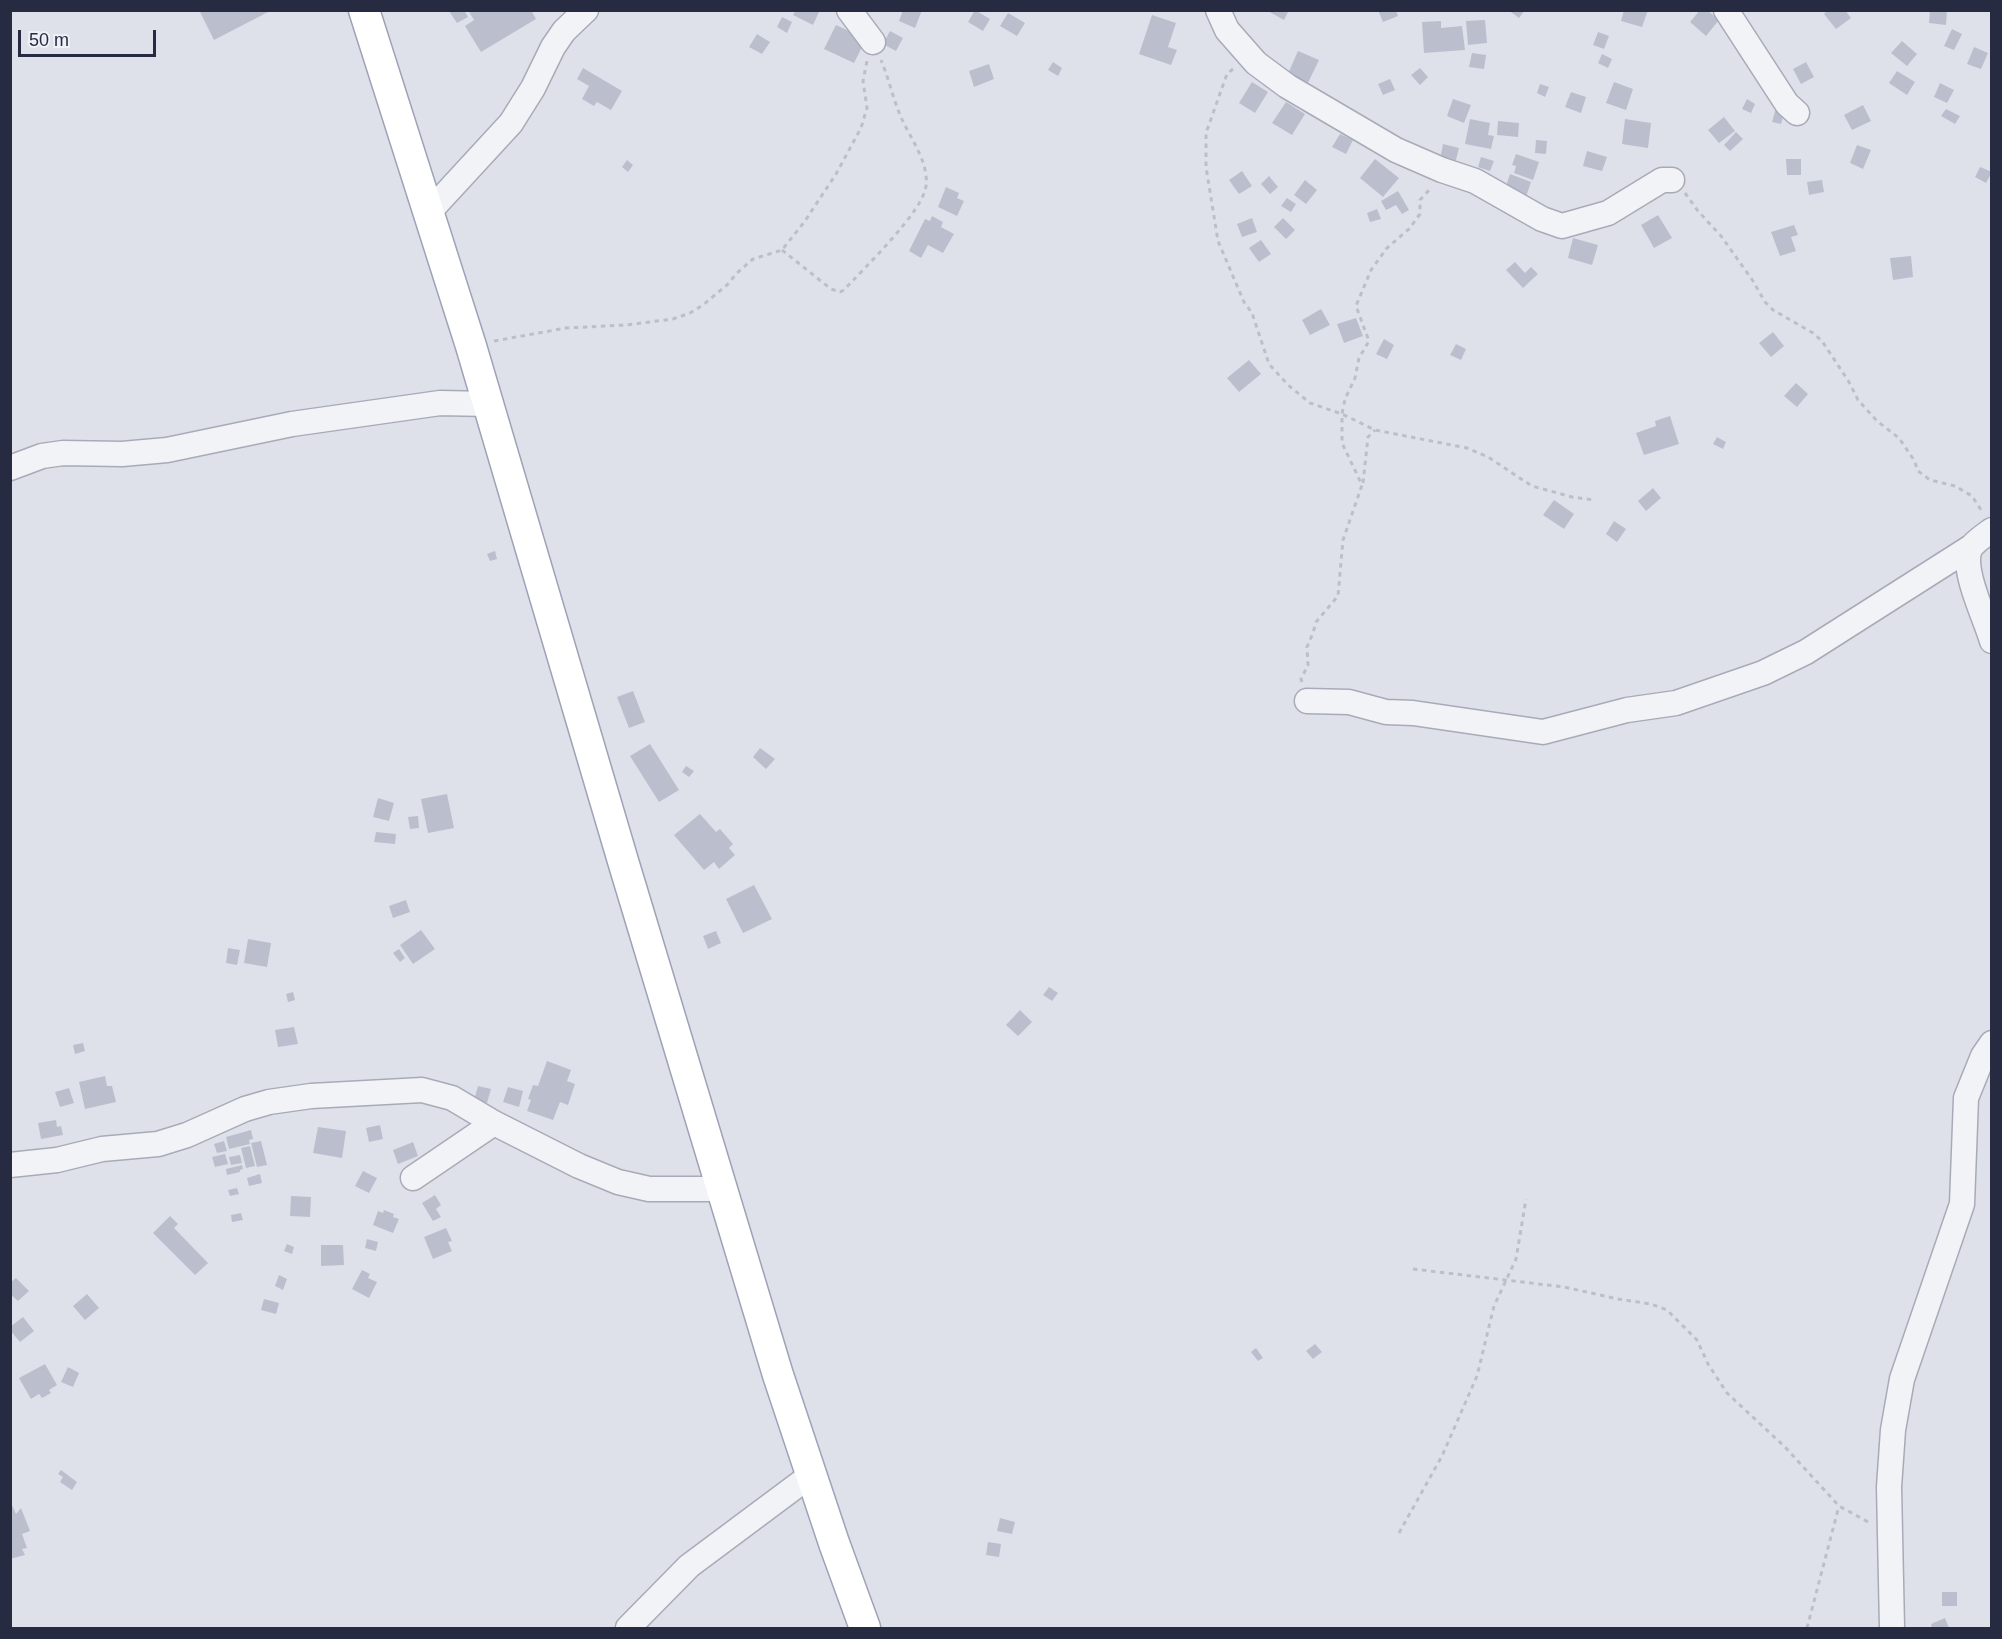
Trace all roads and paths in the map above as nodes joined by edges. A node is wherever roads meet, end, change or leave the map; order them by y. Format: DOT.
graph roads {
  1 [pos="364,10"];
  2 [pos="586,10"];
  3 [pos="849,10"];
  4 [pos="1218,10"];
  5 [pos="1726,10"];
  6 [pos="873,42"];
  7 [pos="1250,56"];
  8 [pos="1797,113"];
  9 [pos="1443,170"];
  10 [pos="1672,180"];
  11 [pos="429,212"];
  12 [pos="782,250"];
  13 [pos="471,346"];
  14 [pos="488,404"];
  15 [pos="1342,414"];
  16 [pos="1375,430"];
  17 [pos="10,468"];
  18 [pos="1362,484"];
  19 [pos="1594,500"];
  20 [pos="1984,536"];
  21 [pos="1992,641"];
  22 [pos="1307,701"];
  23 [pos="1992,1043"];
  24 [pos="494,1123"];
  25 [pos="10,1165"];
  26 [pos="413,1178"];
  27 [pos="723,1189"];
  28 [pos="1526,1199"];
  29 [pos="1413,1269"];
  30 [pos="1506,1281"];
  31 [pos="811,1475"];
  32 [pos="1839,1506"];
  33 [pos="1399,1533"];
  34 [pos="1890,1533"];
  35 [pos="628,1629"];
  36 [pos="865,1629"];
  37 [pos="1807,1629"];
  38 [pos="1892,1629"];
  1 -- 11 [label="main road"];
  2 -- 11 [label="street"];
  3 -- 6 [label="street"];
  4 -- 7 [label="street"];
  5 -- 8 [label="street"];
  6 -- 12 [label="path"];
  6 -- 12 [label="path"];
  7 -- 9 [label="street"];
  7 -- 15 [label="path"];
  9 -- 10 [label="street"];
  9 -- 15 [label="path"];
  10 -- 20 [label="path"];
  11 -- 13 [label="main road"];
  12 -- 13 [label="path"];
  13 -- 14 [label="main road"];
  14 -- 17 [label="street"];
  14 -- 27 [label="main road"];
  15 -- 16 [label="path"];
  15 -- 18 [label="path"];
  16 -- 18 [label="path"];
  16 -- 19 [label="path"];
  18 -- 22 [label="path"];
  20 -- 21 [label="street"];
  20 -- 22 [label="street"];
  23 -- 34 [label="street"];
  24 -- 25 [label="street"];
  24 -- 26 [label="street"];
  24 -- 27 [label="street"];
  27 -- 31 [label="main road"];
  28 -- 30 [label="path"];
  29 -- 30 [label="path"];
  30 -- 32 [label="path"];
  30 -- 33 [label="path"];
  31 -- 35 [label="street"];
  31 -- 36 [label="main road"];
  32 -- 34 [label="path"];
  32 -- 37 [label="path"];
  34 -- 38 [label="street"];
}
